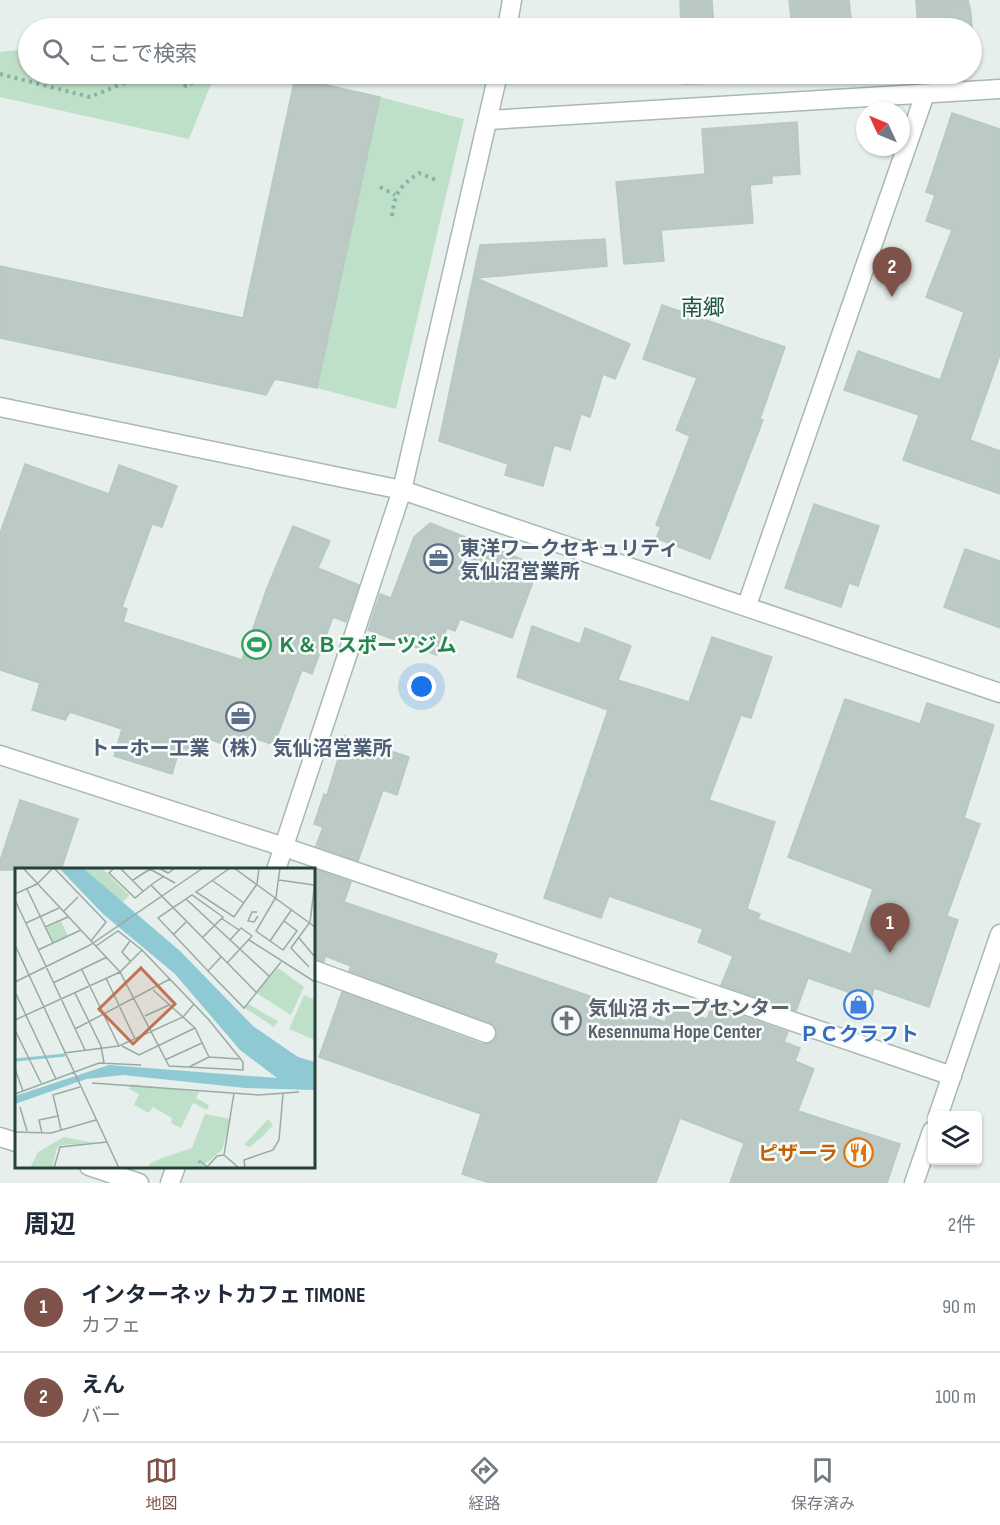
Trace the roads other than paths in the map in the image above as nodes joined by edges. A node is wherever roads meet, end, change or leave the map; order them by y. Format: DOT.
graph roads {
  1 [pos="512,0"];
  2 [pos="509,18"];
  3 [pos="496,84"];
  4 [pos="1000,89"];
  5 [pos="925,94"];
  6 [pos="489,120"];
  7 [pos="0,407"];
  8 [pos="402,490"];
  9 [pos="747,605"];
  10 [pos="1000,693"];
  11 [pos="0,755"];
  12 [pos="284,847"];
  13 [pos="277,868"];
  14 [pos="1000,934"];
  15 [pos="315,970"];
  16 [pos="486,1033"];
  17 [pos="952,1076"];
  18 [pos="940,1111"];
  19 [pos="0,1137"];
  20 [pos="15,1142"];
  21 [pos="928,1145"];
  22 [pos="92,1168"];
  23 [pos="176,1168"];
  24 [pos="139,1183"];
  25 [pos="170,1183"];
  26 [pos="914,1183"];
  1 -- 2 [label="street"];
  3 -- 6 [label="street"];
  4 -- 5 [label="street"];
  5 -- 6 [label="street"];
  5 -- 9 [label="street"];
  6 -- 8 [label="street"];
  7 -- 8 [label="street"];
  8 -- 9 [label="street"];
  8 -- 12 [label="street"];
  9 -- 10 [label="street"];
  11 -- 12 [label="street"];
  12 -- 13 [label="street"];
  12 -- 17 [label="street"];
  14 -- 17 [label="street"];
  15 -- 16 [label="street"];
  17 -- 18 [label="street"];
  19 -- 20 [label="street"];
  21 -- 26 [label="street"];
  22 -- 24 [label="street"];
  23 -- 25 [label="street"];
}
